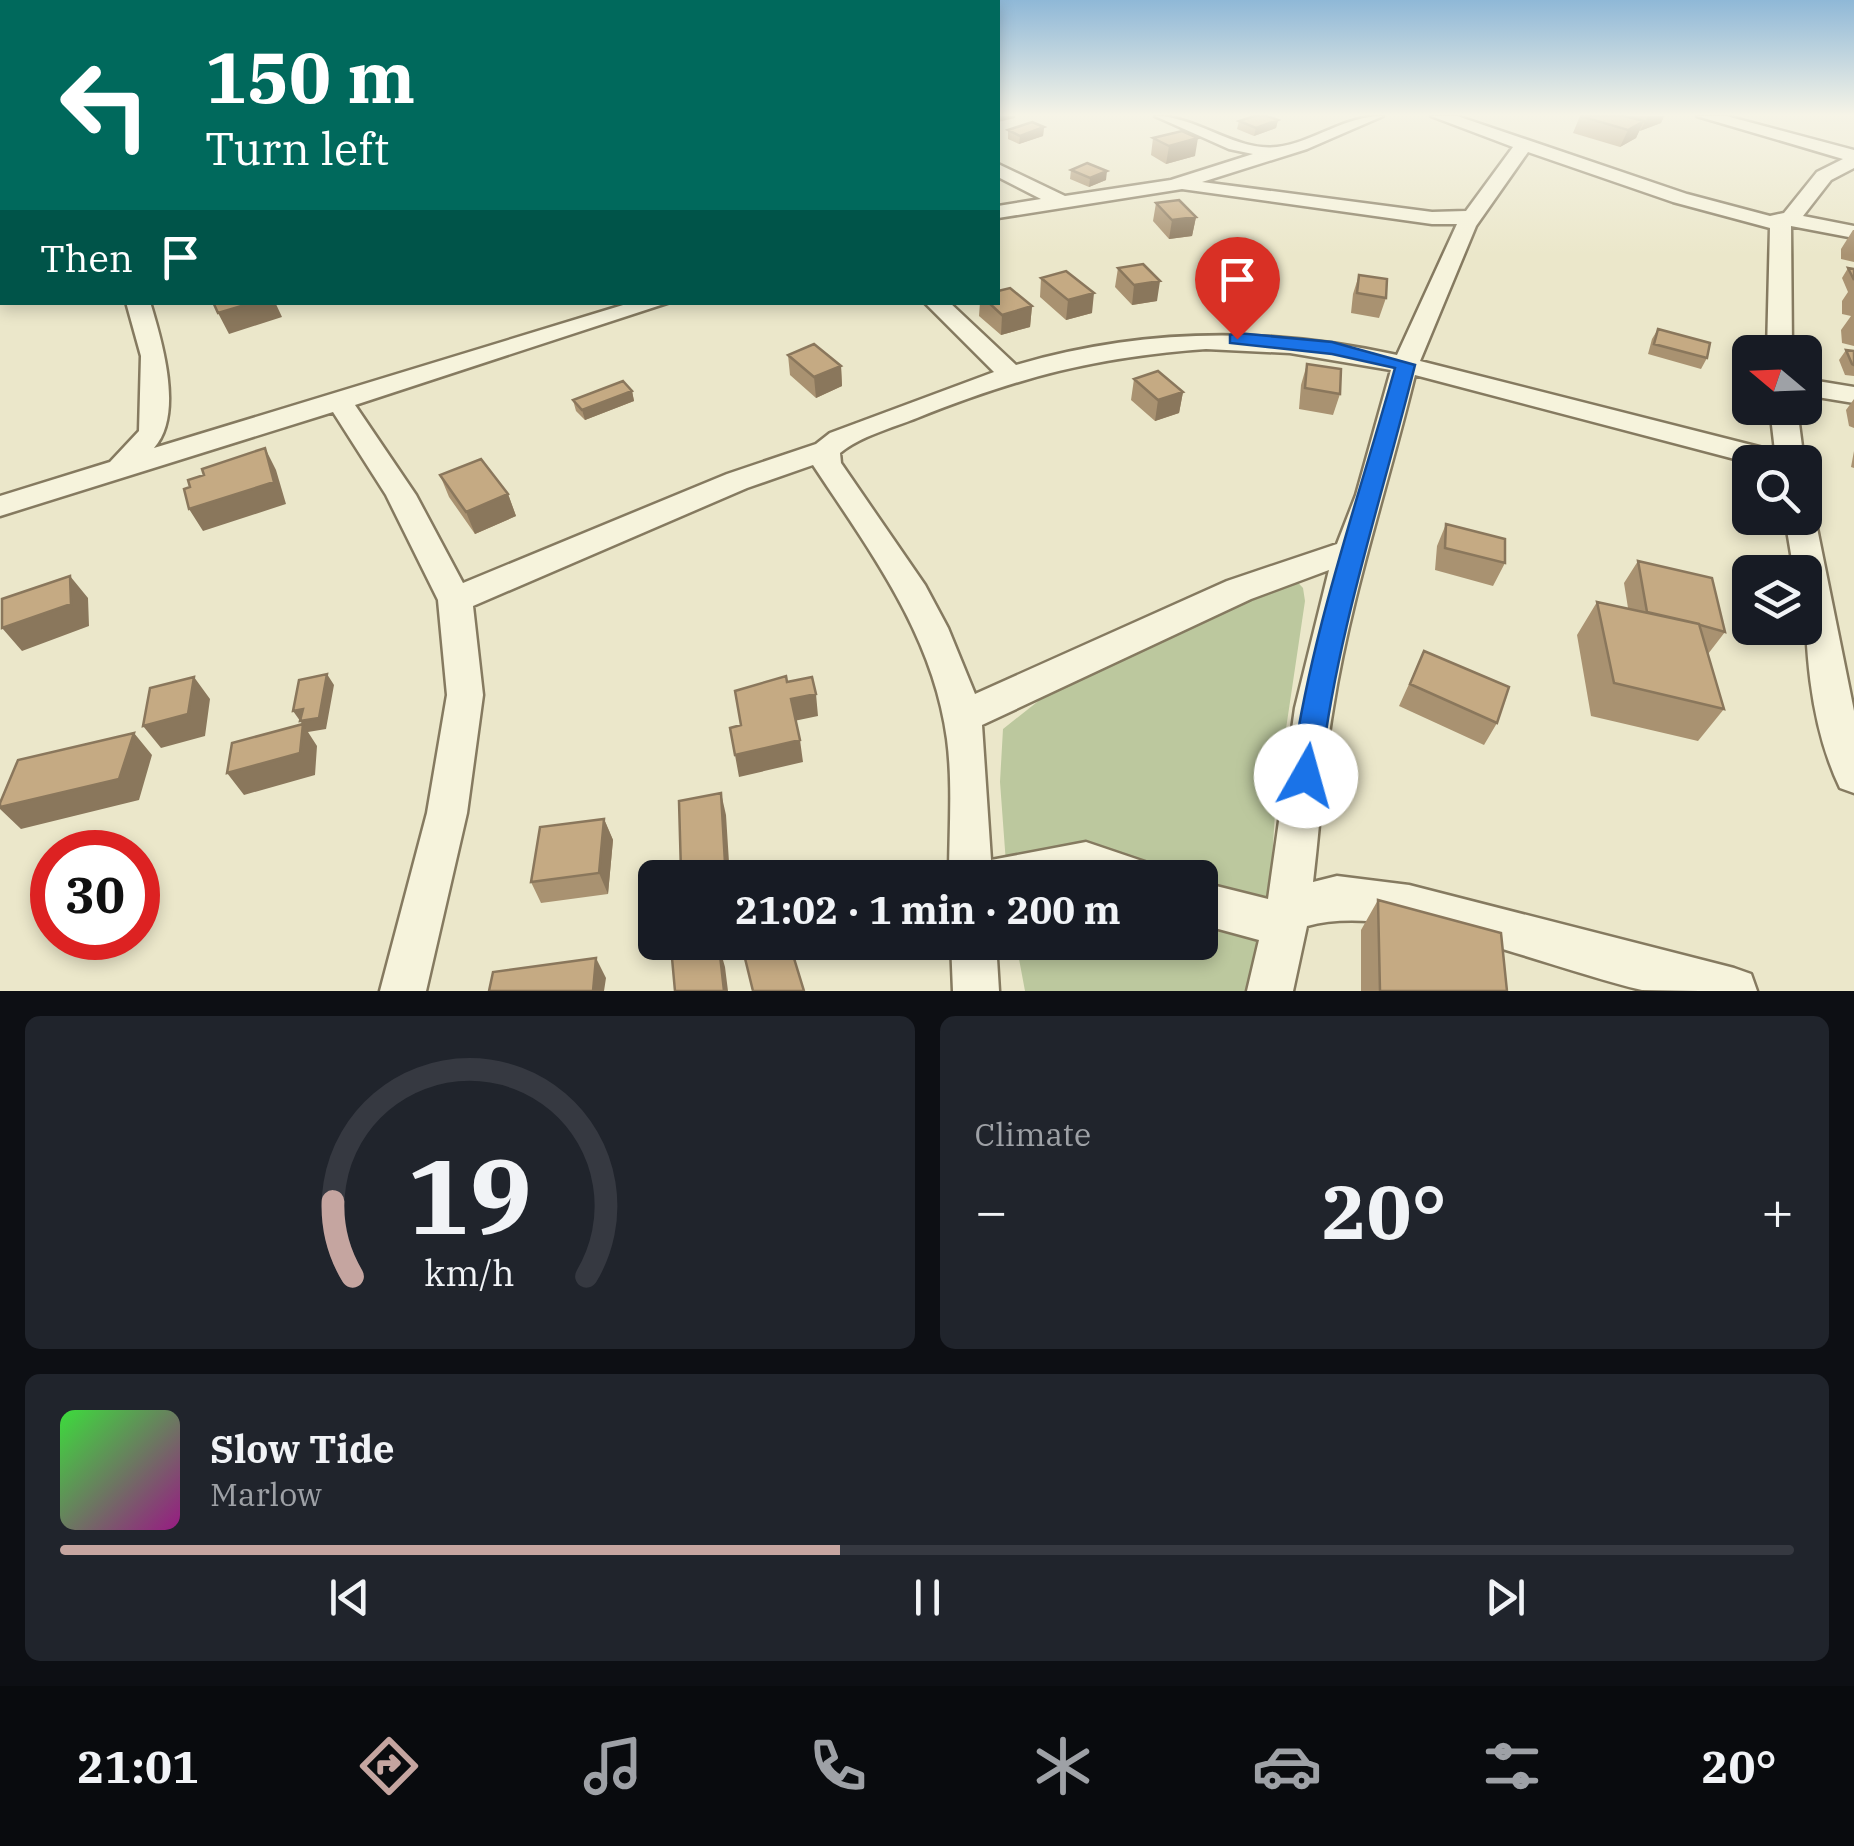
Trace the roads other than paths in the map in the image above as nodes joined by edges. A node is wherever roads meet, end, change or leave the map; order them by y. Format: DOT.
graph roads {
  1 [pos="1246,162"];
  2 [pos="1511,162"];
  3 [pos="1578,162"];
  4 [pos="1847,162"];
  5 [pos="1000,171"];
  6 [pos="1174,185"];
  7 [pos="1060,200"];
  8 [pos="1000,212"];
  9 [pos="1472,217"];
  10 [pos="1784,221"];
  11 [pos="1854,232"];
  12 [pos="139,305"];
  13 [pos="650,305"];
  14 [pos="938,305"];
  15 [pos="1781,335"];
  16 [pos="1405,365"];
  17 [pos="1011,374"];
  18 [pos="1822,389"];
  19 [pos="1854,394"];
  20 [pos="341,404"];
  21 [pos="153,433"];
  22 [pos="1732,449"];
  23 [pos="826,450"];
  24 [pos="178,451"];
  25 [pos="119,470"];
  26 [pos="0,506"];
  27 [pos="1804,535"];
  28 [pos="1350,551"];
  29 [pos="455,600"];
  30 [pos="962,717"];
  31 [pos="1845,717"];
  32 [pos="1854,776"];
  33 [pos="969,860"];
  34 [pos="1218,906"];
  35 [pos="1286,917"];
  36 [pos="974,960"];
  37 [pos="403,991"];
  38 [pos="976,991"];
  39 [pos="1270,991"];
  40 [pos="1734,991"];
  1 -- 6 [label="street"];
  2 -- 9 [label="street"];
  3 -- 10 [label="street"];
  4 -- 10 [label="street"];
  5 -- 7 [label="street"];
  6 -- 7 [label="street"];
  6 -- 9 [label="street"];
  7 -- 8 [label="street"];
  9 -- 16 [label="street"];
  10 -- 11 [label="street"];
  10 -- 15 [label="street"];
  12 -- 21 [label="street"];
  13 -- 20 [label="street"];
  14 -- 17 [label="street"];
  16 -- 17 [label="street"];
  16 -- 22 [label="street"];
  16 -- 28 [label="street"];
  17 -- 23 [label="street"];
  18 -- 19 [label="street"];
  20 -- 24 [label="street"];
  20 -- 29 [label="street"];
  21 -- 24 [label="street"];
  21 -- 25 [label="street"];
  23 -- 29 [label="street"];
  23 -- 30 [label="street"];
  24 -- 25 [label="street"];
  25 -- 26 [label="street"];
  27 -- 31 [label="street"];
  28 -- 30 [label="street"];
  28 -- 35 [label="street"];
  29 -- 37 [label="street"];
  30 -- 33 [label="street"];
  31 -- 32 [label="street"];
  34 -- 35 [label="street"];
  35 -- 39 [label="street"];
  35 -- 40 [label="street"];
  36 -- 38 [label="street"];
}
